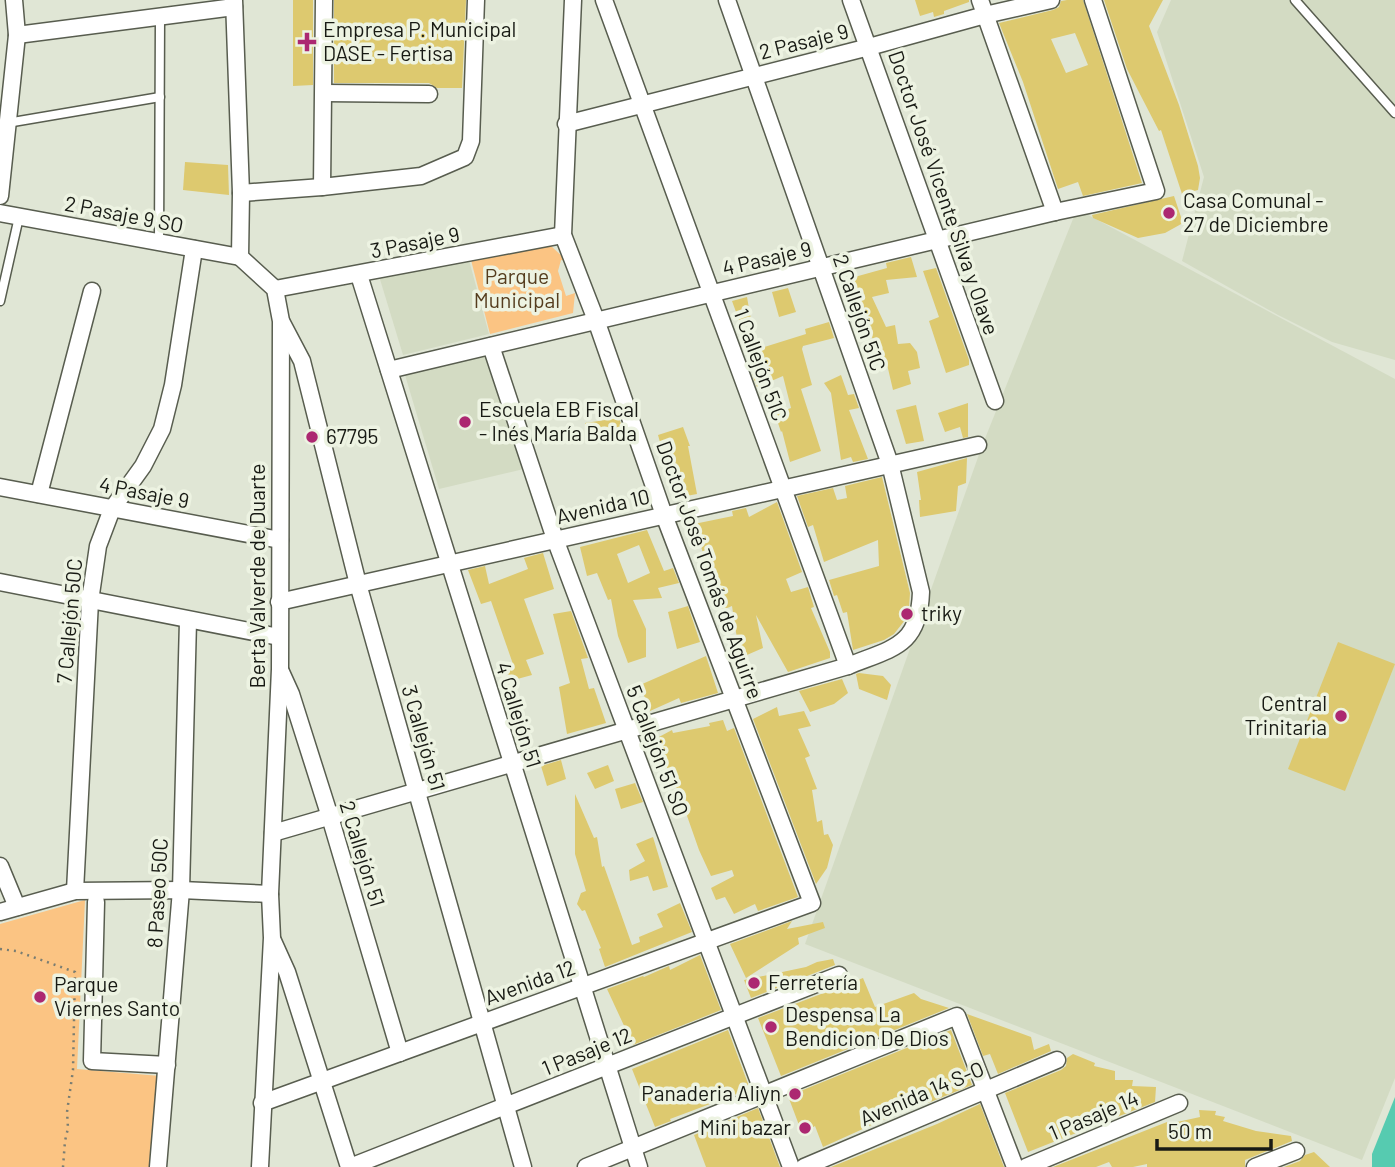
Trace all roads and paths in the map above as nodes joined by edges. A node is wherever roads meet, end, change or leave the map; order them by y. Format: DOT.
graph roads {
  1 [pos="14,0"];
  2 [pos="324,0"];
  3 [pos="476,0"];
  4 [pos="573,0"];
  5 [pos="604,0"];
  6 [pos="727,0"];
  7 [pos="851,0"];
  8 [pos="1051,0"];
  9 [pos="1093,0"];
  10 [pos="1295,0"];
  11 [pos="234,3"];
  12 [pos="983,7"];
  13 [pos="160,18"];
  14 [pos="17,35"];
  15 [pos="869,47"];
  16 [pos="755,76"];
  17 [pos="324,93"];
  18 [pos="429,94"];
  19 [pos="160,97"];
  20 [pos="643,105"];
  21 [pos="1395,113"];
  22 [pos="7,123"];
  23 [pos="566,124"];
  24 [pos="322,187"];
  25 [pos="241,192"];
  26 [pos="0,196"];
  27 [pos="1055,212"];
  28 [pos="0,213"];
  29 [pos="19,217"];
  30 [pos="563,235"];
  31 [pos="936,242"];
  32 [pos="159,243"];
  33 [pos="194,249"];
  34 [pos="240,257"];
  35 [pos="821,268"];
  36 [pos="359,275"];
  37 [pos="275,289"];
  38 [pos="92,291"];
  39 [pos="712,293"];
  40 [pos="0,301"];
  41 [pos="596,320"];
  42 [pos="281,321"];
  43 [pos="491,346"];
  44 [pos="388,370"];
  45 [pos="995,401"];
  46 [pos="978,445"];
  47 [pos="890,464"];
  48 [pos="0,487"];
  49 [pos="783,487"];
  50 [pos="39,494"];
  51 [pos="112,509"];
  52 [pos="664,515"];
  53 [pos="280,540"];
  54 [pos="555,540"];
  55 [pos="449,564"];
  56 [pos="0,582"];
  57 [pos="358,584"];
  58 [pos="90,601"];
  59 [pos="279,602"];
  60 [pos="188,621"];
  61 [pos="279,637"];
  62 [pos="849,666"];
  63 [pos="280,669"];
  64 [pos="734,699"];
  65 [pos="627,730"];
  66 [pos="512,764"];
  67 [pos="417,792"];
  68 [pos="330,817"];
  69 [pos="273,833"];
  70 [pos="0,866"];
  71 [pos="181,890"];
  72 [pos="75,891"];
  73 [pos="270,894"];
  74 [pos="96,902"];
  75 [pos="812,903"];
  76 [pos="18,907"];
  77 [pos="0,912"];
  78 [pos="272,938"];
  79 [pos="706,941"];
  80 [pos="0,949"];
  81 [pos="839,975"];
  82 [pos="581,987"];
  83 [pos="734,1016"];
  84 [pos="482,1023"];
  85 [pos="400,1053"];
  86 [pos="1057,1059"];
  87 [pos="167,1065"];
  88 [pos="606,1066"];
  89 [pos="322,1082"];
  90 [pos="985,1090"];
  91 [pos="764,1094"];
  92 [pos="262,1103"];
  93 [pos="1179,1103"];
  94 [pos="506,1106"];
  95 [pos="631,1148"];
  96 [pos="1296,1151"];
  97 [pos="63,1167"];
  98 [pos="158,1167"];
  99 [pos="260,1167"];
  100 [pos="350,1167"];
  101 [pos="523,1167"];
  102 [pos="586,1167"];
  103 [pos="639,1167"];
  104 [pos="792,1167"];
  105 [pos="804,1167"];
  106 [pos="1015,1167"];
  107 [pos="1026,1167"];
  108 [pos="1255,1167"];
  1 -- 14 [label="street"];
  2 -- 17 [label="street"];
  3 -- 24 [label="street"];
  4 -- 23 [label="street, Doctor José Tomás de Aguirre"];
  5 -- 20 [label="street, 1 Callejón 51C"];
  6 -- 16 [label="street, 2 Callejón 51C"];
  7 -- 15 [label="street, Doctor José Vicente Silva y Olave"];
  8 -- 12 [label="street, 2 Pasaje 9"];
  9 -- 27 [label="street, 4 Pasaje 9"];
  10 -- 21 [label="lane"];
  11 -- 13 [label="street"];
  11 -- 25 [label="street"];
  12 -- 15 [label="street, 2 Pasaje 9"];
  12 -- 27 [label="street"];
  13 -- 14 [label="street"];
  13 -- 19 [label="lane"];
  14 -- 22 [label="street"];
  15 -- 16 [label="street, 2 Pasaje 9"];
  15 -- 31 [label="street, Doctor José Vicente Silva y Olave"];
  16 -- 20 [label="street, 2 Pasaje 9"];
  16 -- 35 [label="street, 2 Callejón 51C"];
  17 -- 18 [label="street"];
  17 -- 24 [label="street"];
  19 -- 22 [label="lane"];
  19 -- 32 [label="lane"];
  20 -- 23 [label="street, 2 Pasaje 9"];
  20 -- 39 [label="street, 1 Callejón 51C"];
  22 -- 26 [label="street"];
  23 -- 30 [label="street, Doctor José Tomás de Aguirre"];
  24 -- 25 [label="street"];
  25 -- 34 [label="street"];
  27 -- 31 [label="street, 4 Pasaje 9"];
  28 -- 29 [label="street, 2 Pasaje 9 SO"];
  29 -- 32 [label="street, 2 Pasaje 9 SO"];
  29 -- 40 [label="lane"];
  30 -- 36 [label="street, 3 Pasaje 9"];
  30 -- 41 [label="street, Doctor José Tomás de Aguirre"];
  31 -- 35 [label="street, 4 Pasaje 9"];
  31 -- 45 [label="street, Doctor José Vicente Silva y Olave"];
  32 -- 33 [label="street, 2 Pasaje 9 SO"];
  33 -- 34 [label="street, 2 Pasaje 9 SO"];
  33 -- 51 [label="street, 7 Callejón 50C"];
  34 -- 37 [label="street"];
  35 -- 39 [label="street, 4 Pasaje 9"];
  35 -- 47 [label="street, 2 Callejón 51C"];
  36 -- 37 [label="street, 3 Pasaje 9"];
  36 -- 44 [label="street, 4 Callejón 51"];
  37 -- 42 [label="street, Berta Valverde de Duarte"];
  38 -- 50 [label="street"];
  39 -- 41 [label="street, 4 Pasaje 9"];
  39 -- 49 [label="street, 1 Callejón 51C"];
  41 -- 43 [label="street, 4 Pasaje 9"];
  41 -- 52 [label="street, Doctor José Tomás de Aguirre"];
  42 -- 53 [label="street, Berta Valverde de Duarte"];
  42 -- 57 [label="street, 3 Callejón 51"];
  43 -- 44 [label="street, 4 Pasaje 9"];
  43 -- 54 [label="street, 5 Callejón 51 SO"];
  44 -- 55 [label="street, 4 Callejón 51"];
  46 -- 47 [label="street, Avenida 10"];
  47 -- 49 [label="street, Avenida 10"];
  47 -- 62 [label="street, 2 Callejón 51C"];
  48 -- 50 [label="street, 4 Pasaje 9"];
  49 -- 52 [label="street, Avenida 10"];
  49 -- 62 [label="street, 1 Callejón 51C"];
  50 -- 51 [label="street, 4 Pasaje 9"];
  51 -- 53 [label="street, 4 Pasaje 9"];
  51 -- 58 [label="street, 7 Callejón 50C"];
  52 -- 54 [label="street, Avenida 10"];
  52 -- 64 [label="street, Doctor José Tomás de Aguirre"];
  53 -- 59 [label="street, Berta Valverde de Duarte"];
  54 -- 55 [label="street, Avenida 10"];
  54 -- 65 [label="street, 5 Callejón 51 SO"];
  55 -- 57 [label="street, Avenida 10"];
  55 -- 66 [label="street, 4 Callejón 51"];
  56 -- 58 [label="street"];
  57 -- 59 [label="street, Avenida 10"];
  57 -- 67 [label="street, 3 Callejón 51"];
  58 -- 60 [label="street"];
  58 -- 72 [label="street, 7 Callejón 50C"];
  59 -- 61 [label="street, Berta Valverde de Duarte"];
  60 -- 61 [label="street"];
  60 -- 71 [label="street, 8 Paseo 50C"];
  61 -- 63 [label="street, Berta Valverde de Duarte"];
  62 -- 64 [label="street"];
  63 -- 68 [label="street, 2 Callejón 51"];
  63 -- 69 [label="street, Berta Valverde de Duarte"];
  64 -- 65 [label="street"];
  64 -- 75 [label="street, Doctor José Tomás de Aguirre"];
  65 -- 66 [label="street"];
  65 -- 79 [label="street, 5 Callejón 51 SO"];
  66 -- 67 [label="street"];
  66 -- 82 [label="street, 4 Callejón 51"];
  67 -- 68 [label="street"];
  67 -- 84 [label="street, 3 Callejón 51"];
  68 -- 69 [label="street"];
  68 -- 85 [label="street, 2 Callejón 51"];
  69 -- 73 [label="street, Berta Valverde de Duarte"];
  70 -- 76 [label="street"];
  71 -- 72 [label="street"];
  71 -- 73 [label="street"];
  71 -- 87 [label="street, 8 Paseo 50C"];
  72 -- 76 [label="street"];
  73 -- 78 [label="street, Berta Valverde de Duarte"];
  74 -- 87 [label="street"];
  75 -- 79 [label="street, Avenida 12"];
  76 -- 77 [label="street"];
  78 -- 89 [label="street"];
  78 -- 92 [label="street, Berta Valverde de Duarte"];
  79 -- 82 [label="street, Avenida 12"];
  79 -- 83 [label="street, 5 Callejón 51 SO"];
  80 -- 97 [label="path"];
  81 -- 83 [label="street, 1 Pasaje 12"];
  82 -- 84 [label="street, Avenida 12"];
  82 -- 88 [label="street, 4 Callejón 51"];
  83 -- 88 [label="street, 1 Pasaje 12"];
  83 -- 91 [label="street, 5 Callejón 51 SO"];
  84 -- 85 [label="street, Avenida 12"];
  84 -- 94 [label="street, 3 Callejón 51"];
  85 -- 89 [label="street, Avenida 12"];
  86 -- 90 [label="street, Avenida 14 S-O"];
  87 -- 98 [label="street, 8 Paseo 50C"];
  88 -- 94 [label="street, 1 Pasaje 12"];
  88 -- 95 [label="street, 4 Callejón 51"];
  89 -- 92 [label="street, Avenida 12"];
  89 -- 100 [label="street"];
  90 -- 91 [label="street"];
  90 -- 105 [label="street, Avenida 14 S-O"];
  90 -- 106 [label="street"];
  91 -- 95 [label="street"];
  91 -- 104 [label="street, 5 Callejón 51 SO"];
  92 -- 99 [label="street, Berta Valverde de Duarte"];
  93 -- 107 [label="street, 1 Pasaje 14"];
  94 -- 100 [label="street, 1 Pasaje 12"];
  94 -- 101 [label="street, 3 Callejón 51"];
  95 -- 102 [label="street"];
  95 -- 103 [label="street, 4 Callejón 51"];
  96 -- 108 [label="street"];
}
